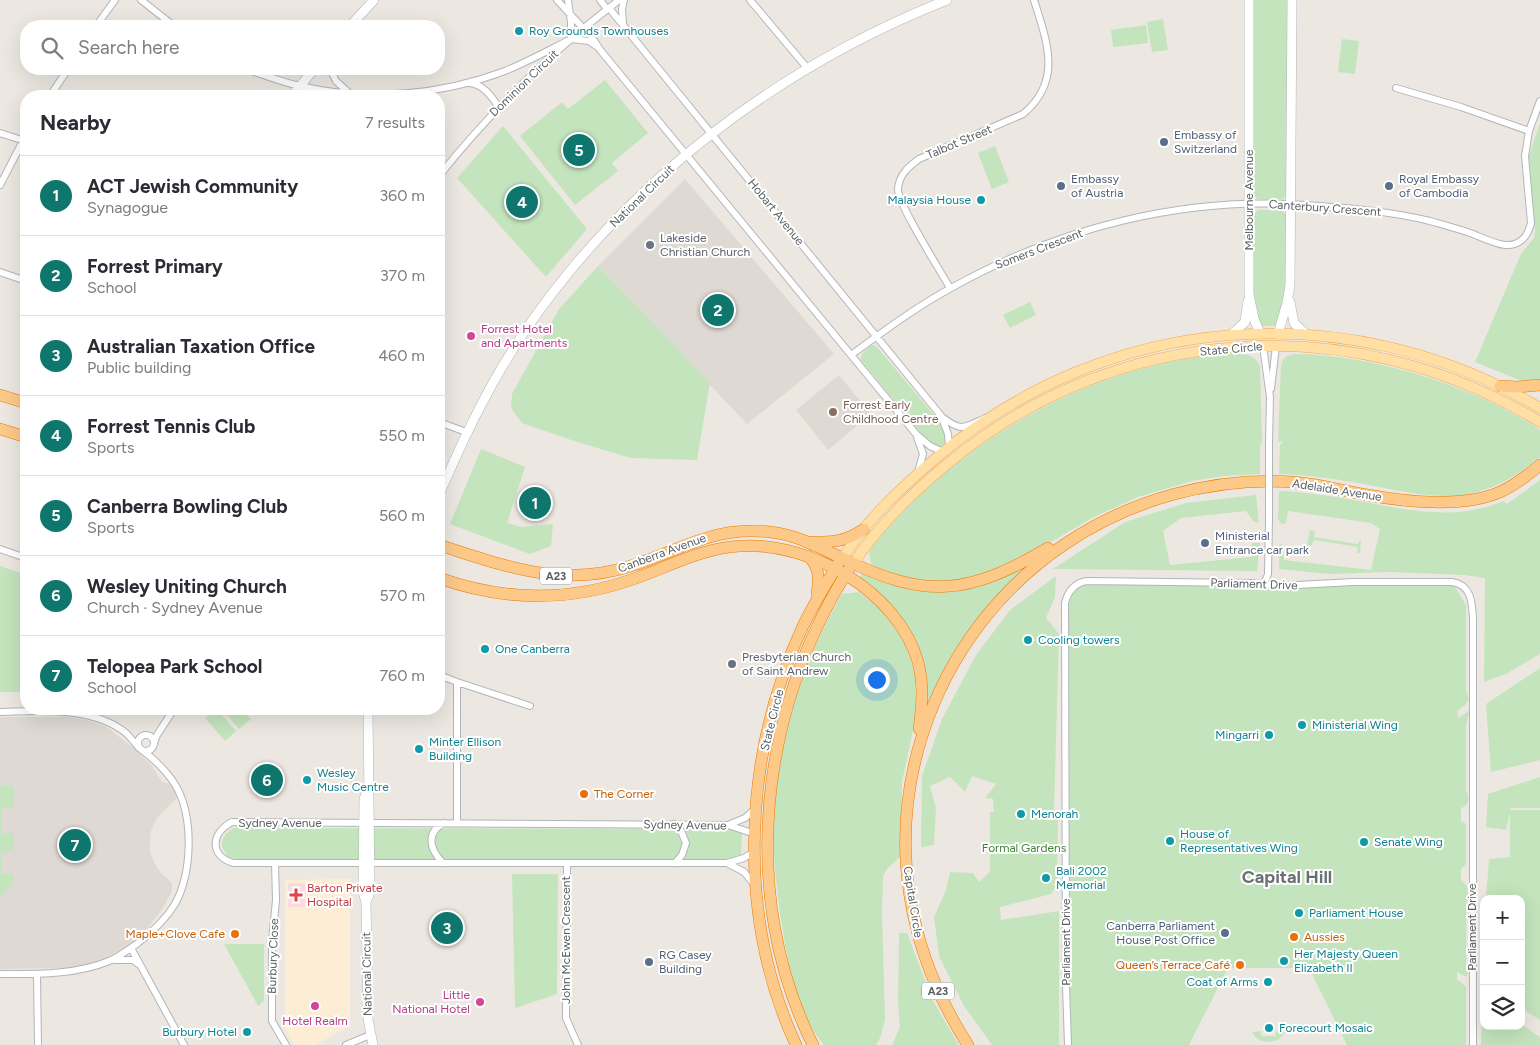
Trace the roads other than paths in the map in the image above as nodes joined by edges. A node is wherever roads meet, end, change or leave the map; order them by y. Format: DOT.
graph roads {
  1 [pos="115,0"];
  2 [pos="141,0"];
  3 [pos="374,0"];
  4 [pos="557,0"];
  5 [pos="568,0"];
  6 [pos="600,0"];
  7 [pos="619,0"];
  8 [pos="624,0"];
  9 [pos="750,0"];
  10 [pos="947,0"];
  11 [pos="1034,0"];
  12 [pos="1249,0"];
  13 [pos="1292,0"];
  14 [pos="608,9"];
  15 [pos="569,11"];
  16 [pos="100,20"];
  17 [pos="166,20"];
  18 [pos="356,20"];
  19 [pos="623,26"];
  20 [pos="584,28"];
  21 [pos="569,40"];
  22 [pos="601,50"];
  23 [pos="808,68"];
  24 [pos="64,75"];
  25 [pos="265,75"];
  26 [pos="309,75"];
  27 [pos="333,75"];
  28 [pos="469,83"];
  29 [pos="300,86"];
  30 [pos="1396,88"];
  31 [pos="54,90"];
  32 [pos="297,90"];
  33 [pos="326,90"];
  34 [pos="346,90"];
  35 [pos="433,90"];
  36 [pos="1540,102"];
  37 [pos="499,107"];
  38 [pos="1529,131"];
  39 [pos="0,133"];
  40 [pos="712,134"];
  41 [pos="20,138"];
  42 [pos="20,148"];
  43 [pos="687,153"];
  44 [pos="445,169"];
  45 [pos="0,185"];
  46 [pos="1249,204"];
  47 [pos="1292,204"];
  48 [pos="0,272"];
  49 [pos="20,279"];
  50 [pos="950,288"];
  51 [pos="1249,294"];
  52 [pos="1289,297"];
  53 [pos="1260,333"];
  54 [pos="1232,334"];
  55 [pos="1278,334"];
  56 [pos="1307,335"];
  57 [pos="876,336"];
  58 [pos="1263,346"];
  59 [pos="1276,346"];
  60 [pos="851,355"];
  61 [pos="1540,385"];
  62 [pos="1500,386"];
  63 [pos="0,395"];
  64 [pos="1270,397"];
  65 [pos="20,402"];
  66 [pos="1540,408"];
  67 [pos="993,415"];
  68 [pos="942,417"];
  69 [pos="1540,422"];
  70 [pos="445,424"];
  71 [pos="0,429"];
  72 [pos="466,432"];
  73 [pos="916,434"];
  74 [pos="20,435"];
  75 [pos="970,446"];
  76 [pos="946,450"];
  77 [pos="1540,466"];
  78 [pos="938,471"];
  79 [pos="917,474"];
  80 [pos="445,481"];
  81 [pos="1110,518"];
  82 [pos="864,529"];
  83 [pos="810,542"];
  84 [pos="445,546"];
  85 [pos="0,549"];
  86 [pos="806,555"];
  87 [pos="20,556"];
  88 [pos="842,558"];
  89 [pos="853,564"];
  90 [pos="835,569"];
  91 [pos="445,576"];
  92 [pos="845,576"];
  93 [pos="445,580"];
  94 [pos="1264,584"];
  95 [pos="458,585"];
  96 [pos="816,601"];
  97 [pos="790,658"];
  98 [pos="802,662"];
  99 [pos="445,677"];
  100 [pos="457,682"];
  101 [pos="530,706"];
  102 [pos="0,712"];
  103 [pos="20,712"];
  104 [pos="772,713"];
  105 [pos="81,715"];
  106 [pos="170,715"];
  107 [pos="368,715"];
  108 [pos="784,716"];
  109 [pos="166,721"];
  110 [pos="126,734"];
  111 [pos="144,736"];
  112 [pos="154,743"];
  113 [pos="918,748"];
  114 [pos="141,749"];
  115 [pos="756,804"];
  116 [pos="367,823"];
  117 [pos="444,823"];
  118 [pos="457,823"];
  119 [pos="674,824"];
  120 [pos="728,825"];
  121 [pos="755,834"];
  122 [pos="768,841"];
  123 [pos="754,851"];
  124 [pos="275,863"];
  125 [pos="366,863"];
  126 [pos="443,863"];
  127 [pos="567,863"];
  128 [pos="675,863"];
  129 [pos="727,863"];
  130 [pos="756,887"];
  131 [pos="131,948"];
  132 [pos="111,960"];
  133 [pos="141,966"];
  134 [pos="0,974"];
  135 [pos="37,974"];
  136 [pos="370,1035"];
  137 [pos="38,1045"];
  138 [pos="184,1045"];
  139 [pos="286,1045"];
  140 [pos="346,1045"];
  141 [pos="373,1045"];
  142 [pos="578,1045"];
  143 [pos="796,1045"];
  144 [pos="813,1045"];
  145 [pos="968,1045"];
  146 [pos="1068,1045"];
  147 [pos="1473,1045"];
  1 -- 16 [label="street"];
  2 -- 17 [label="street"];
  3 -- 18 [label="street"];
  4 -- 15 [label="street"];
  5 -- 15 [label="street"];
  6 -- 14 [label="street, Hobart Avenue"];
  7 -- 14 [label="street, Dominion Circuit"];
  8 -- 19 [label="street"];
  9 -- 23 [label="street"];
  10 -- 23 [label="street, National Circuit"];
  11 -- 50 [label="street, Talbot Street"];
  12 -- 46 [label="street, Melbourne Avenue"];
  13 -- 47 [label="street, Melbourne Avenue"];
  14 -- 19 [label="street, Hobart Avenue"];
  14 -- 20 [label="street, Dominion Circuit"];
  15 -- 20 [label="street"];
  15 -- 21 [label="street"];
  19 -- 40 [label="street, Hobart Avenue"];
  20 -- 21 [label="street, Dominion Circuit"];
  20 -- 22 [label="street"];
  21 -- 22 [label="street"];
  21 -- 28 [label="street"];
  21 -- 37 [label="street, Dominion Circuit"];
  22 -- 43 [label="street"];
  23 -- 40 [label="street, National Circuit"];
  24 -- 31 [label="street"];
  25 -- 29 [label="street"];
  26 -- 29 [label="street"];
  27 -- 34 [label="street"];
  28 -- 35 [label="street"];
  28 -- 37 [label="street"];
  29 -- 32 [label="street"];
  29 -- 33 [label="street"];
  30 -- 38 [label="street"];
  36 -- 38 [label="street, Canterbury Crescent"];
  37 -- 44 [label="street, Dominion Circuit"];
  38 -- 47 [label="street, Canterbury Crescent"];
  39 -- 41 [label="street"];
  40 -- 43 [label="street, National Circuit"];
  40 -- 57 [label="street, Hobart Avenue"];
  42 -- 45 [label="street"];
  43 -- 60 [label="street"];
  43 -- 72 [label="street, National Circuit"];
  46 -- 47 [label="street, Canterbury Crescent"];
  46 -- 50 [label="street, Somers Crescent"];
  46 -- 51 [label="street, Melbourne Avenue"];
  47 -- 52 [label="street, Melbourne Avenue"];
  48 -- 49 [label="street"];
  50 -- 57 [label="street, Somers Crescent"];
  51 -- 53 [label="street, Melbourne Avenue"];
  51 -- 54 [label="street"];
  52 -- 55 [label="street, Melbourne Avenue"];
  52 -- 56 [label="street"];
  53 -- 54 [label="main road, State Circle"];
  53 -- 55 [label="main road, State Circle"];
  53 -- 58 [label="main road, Melbourne Avenue"];
  54 -- 67 [label="main road, State Circle"];
  55 -- 56 [label="main road, State Circle"];
  55 -- 59 [label="main road, Melbourne Avenue"];
  56 -- 62 [label="main road, State Circle"];
  57 -- 60 [label="street, Somers Crescent"];
  57 -- 68 [label="street, Hobart Avenue"];
  58 -- 59 [label="main road, State Circle"];
  58 -- 64 [label="street, Melbourne Avenue"];
  58 -- 75 [label="main road, State Circle"];
  59 -- 64 [label="street, Melbourne Avenue"];
  59 -- 69 [label="main road, State Circle"];
  60 -- 73 [label="street"];
  61 -- 62 [label="highway"];
  62 -- 66 [label="main road, State Circle"];
  63 -- 65 [label="highway"];
  64 -- 94 [label="street, Melbourne Avenue, bridge"];
  67 -- 68 [label="street, Hobart Avenue"];
  67 -- 76 [label="main road, State Circle"];
  68 -- 76 [label="street, Hobart Avenue"];
  70 -- 72 [label="street"];
  71 -- 74 [label="highway"];
  72 -- 80 [label="street, National Circuit"];
  73 -- 76 [label="street"];
  73 -- 79 [label="street"];
  75 -- 76 [label="main road"];
  75 -- 78 [label="main road, State Circle"];
  76 -- 78 [label="main road, State Circle"];
  76 -- 79 [label="main road, State Circle"];
  77 -- 81 [label="highway, Adelaide Avenue"];
  78 -- 89 [label="main road, State Circle"];
  79 -- 82 [label="main road, State Circle"];
  81 -- 89 [label="highway, Canberra Avenue"];
  81 -- 113 [label="highway, Adelaide Avenue"];
  82 -- 83 [label="highway"];
  82 -- 88 [label="main road, State Circle"];
  83 -- 84 [label="highway, Canberra Avenue / A23"];
  83 -- 88 [label="highway, Canberra Avenue / A23"];
  85 -- 87 [label="street"];
  86 -- 90 [label="highway, Canberra Avenue / A23"];
  86 -- 95 [label="highway, Canberra Avenue / A23"];
  86 -- 96 [label="highway"];
  88 -- 89 [label="highway, Canberra Avenue / A23"];
  88 -- 90 [label="highway, State Circle"];
  89 -- 92 [label="highway, State Circle"];
  90 -- 92 [label="highway, Canberra Avenue / A23"];
  90 -- 96 [label="highway, State Circle"];
  91 -- 95 [label="highway"];
  92 -- 98 [label="highway, State Circle"];
  92 -- 113 [label="highway, A23"];
  93 -- 95 [label="highway, Canberra Avenue / A23"];
  94 -- 146 [label="street, Parliament Drive"];
  94 -- 147 [label="street, Parliament Drive"];
  96 -- 97 [label="highway, State Circle"];
  97 -- 98 [label="highway"];
  97 -- 104 [label="highway, State Circle"];
  98 -- 108 [label="highway, State Circle"];
  99 -- 100 [label="street"];
  100 -- 101 [label="street"];
  100 -- 118 [label="street"];
  102 -- 103 [label="street"];
  104 -- 108 [label="highway"];
  104 -- 115 [label="highway, State Circle"];
  105 -- 110 [label="street"];
  106 -- 109 [label="street"];
  107 -- 116 [label="street, National Circuit"];
  108 -- 122 [label="highway, State Circle"];
  109 -- 111 [label="street"];
  109 -- 112 [label="street"];
  110 -- 111 [label="street"];
  110 -- 114 [label="street"];
  111 -- 112 [label="street"];
  111 -- 114 [label="street"];
  112 -- 114 [label="street"];
  113 -- 145 [label="highway, Capital Circle / A23"];
  114 -- 131 [label="street"];
  115 -- 120 [label="street"];
  115 -- 121 [label="highway, State Circle"];
  116 -- 117 [label="street, Sydney Avenue"];
  116 -- 124 [label="street, Sydney Avenue"];
  116 -- 125 [label="street, National Circuit"];
  117 -- 118 [label="street, Sydney Avenue"];
  117 -- 126 [label="street"];
  118 -- 119 [label="street, Sydney Avenue"];
  119 -- 120 [label="street, Sydney Avenue"];
  119 -- 128 [label="street"];
  120 -- 121 [label="street, Sydney Avenue"];
  121 -- 122 [label="highway, Sydney Avenue"];
  121 -- 123 [label="highway, State Circle"];
  122 -- 123 [label="highway, Sydney Avenue"];
  122 -- 144 [label="highway, State Circle"];
  123 -- 129 [label="street, Sydney Avenue"];
  123 -- 130 [label="highway, State Circle"];
  124 -- 125 [label="street, Sydney Avenue"];
  124 -- 139 [label="street, Burbury Close"];
  125 -- 126 [label="street, Sydney Avenue"];
  125 -- 136 [label="street, National Circuit"];
  126 -- 127 [label="street, Sydney Avenue"];
  127 -- 128 [label="street, Sydney Avenue"];
  127 -- 142 [label="street, John McEwen Crescent"];
  128 -- 129 [label="street, Sydney Avenue"];
  129 -- 130 [label="street"];
  130 -- 143 [label="highway, State Circle"];
  131 -- 132 [label="street"];
  131 -- 133 [label="street"];
  132 -- 133 [label="street"];
  132 -- 135 [label="street"];
  133 -- 138 [label="street"];
  134 -- 135 [label="street"];
  135 -- 137 [label="street"];
  136 -- 140 [label="street"];
  136 -- 141 [label="street, National Circuit"];
}
